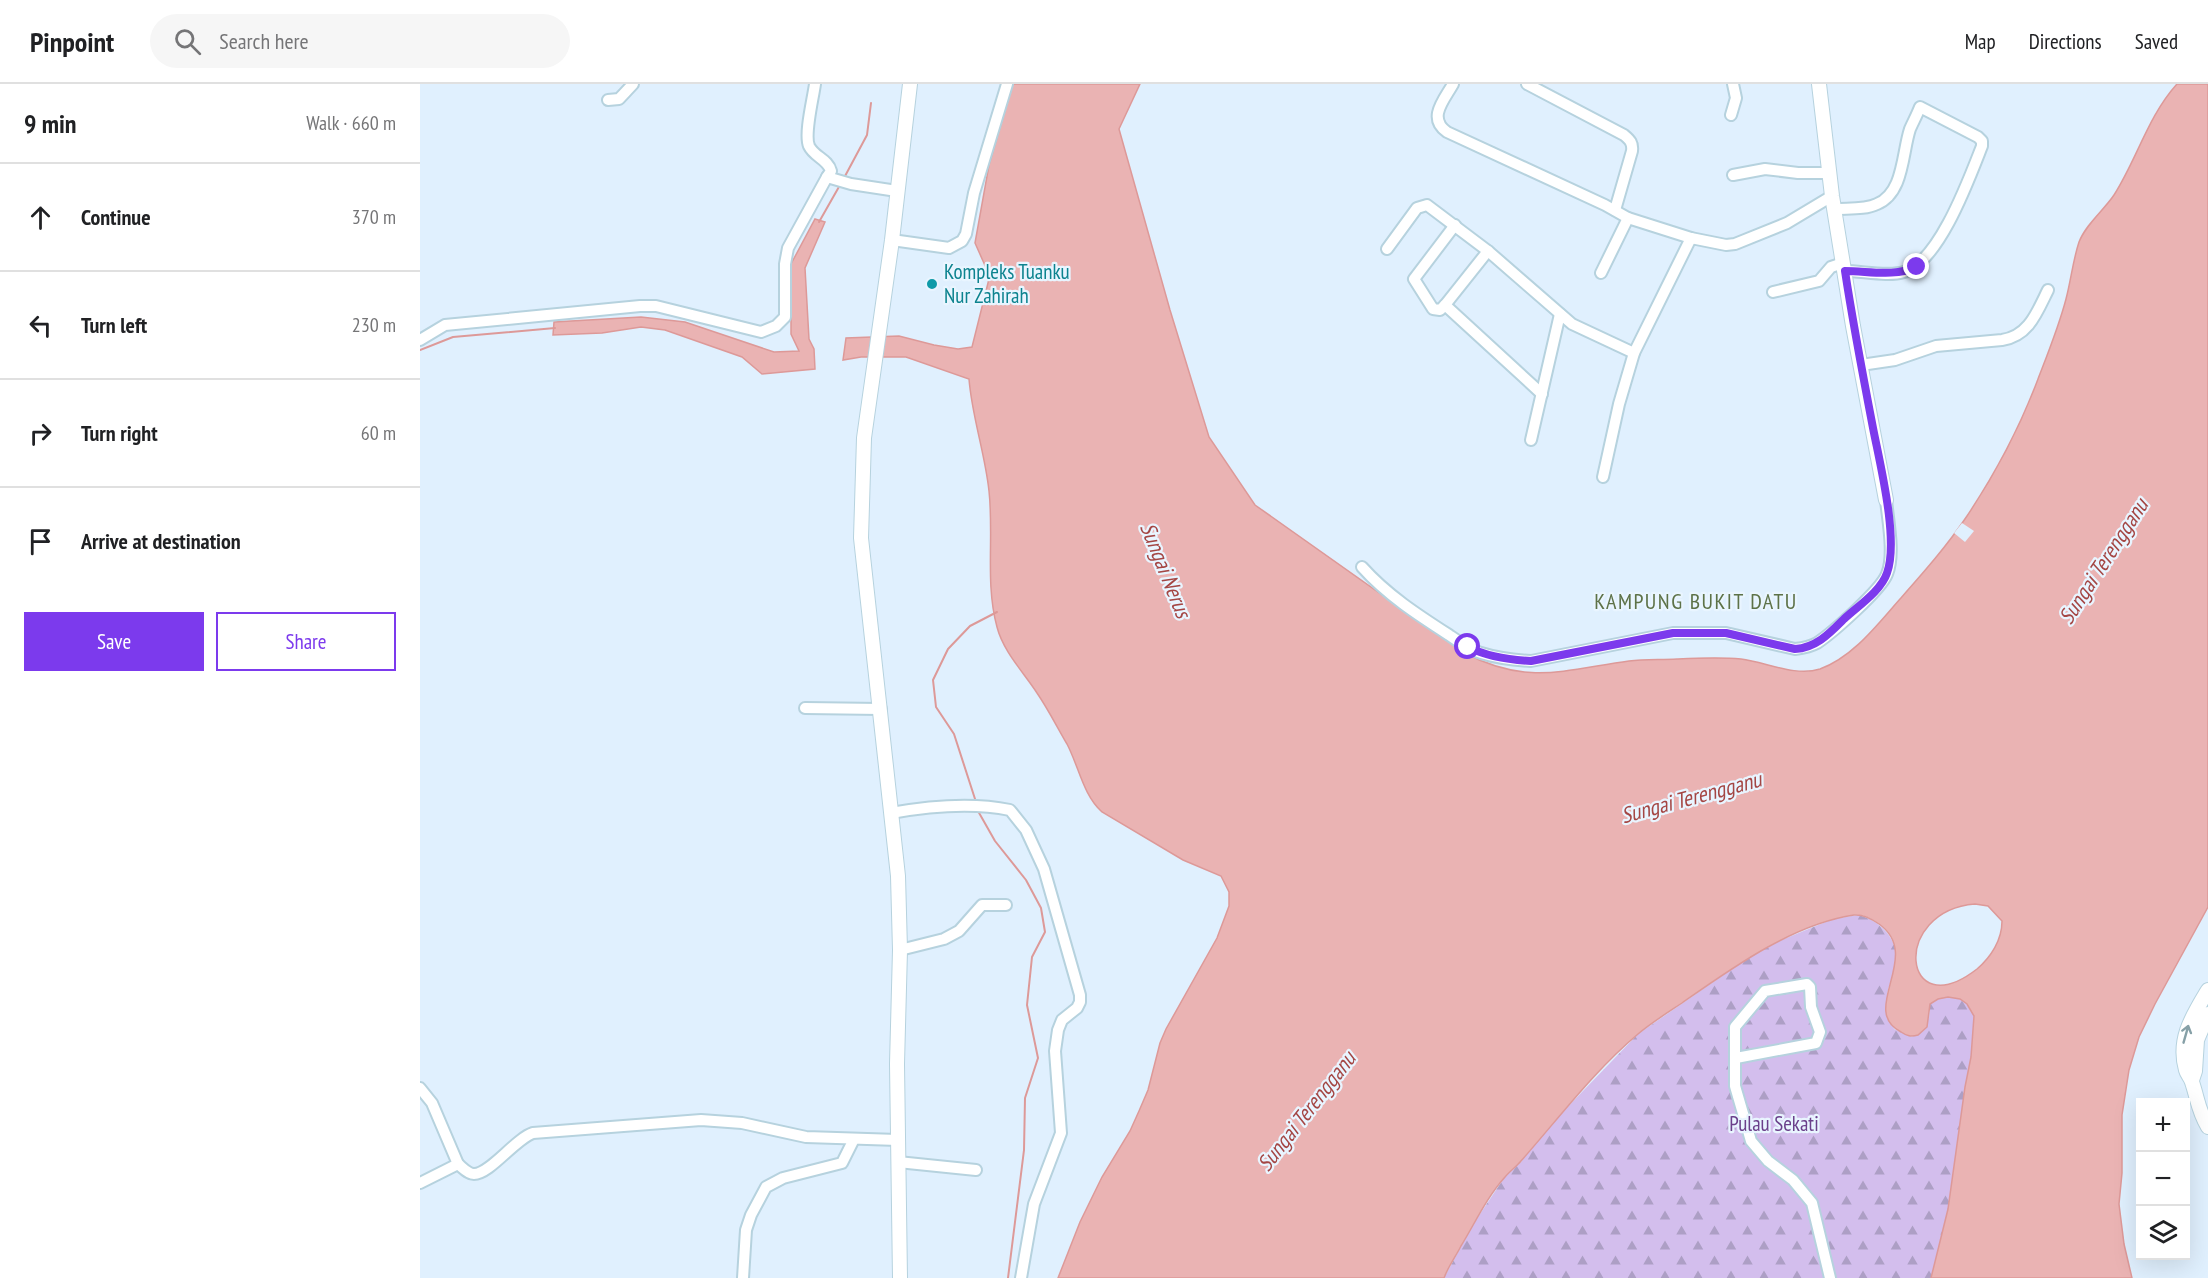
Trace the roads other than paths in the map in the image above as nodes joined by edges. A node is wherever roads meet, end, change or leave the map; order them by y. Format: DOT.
graph roads {
  1 [pos="633,84"];
  2 [pos="815,84"];
  3 [pos="910,84"];
  4 [pos="1007,84"];
  5 [pos="1453,84"];
  6 [pos="1527,84"];
  7 [pos="1733,84"];
  8 [pos="1819,84"];
  9 [pos="608,100"];
  10 [pos="1731,116"];
  11 [pos="1830,173"];
  12 [pos="1733,175"];
  13 [pos="831,178"];
  14 [pos="897,191"];
  15 [pos="1833,203"];
  16 [pos="1615,210"];
  17 [pos="1628,218"];
  18 [pos="1455,225"];
  19 [pos="1691,238"];
  20 [pos="892,240"];
  21 [pos="1387,249"];
  22 [pos="1488,250"];
  23 [pos="1844,267"];
  24 [pos="1601,273"];
  25 [pos="2048,290"];
  26 [pos="1773,292"];
  27 [pos="1445,305"];
  28 [pos="1560,314"];
  29 [pos="420,340"];
  30 [pos="1634,353"];
  31 [pos="1861,365"];
  32 [pos="1542,394"];
  33 [pos="1531,440"];
  34 [pos="1604,477"];
  35 [pos="1886,500"];
  36 [pos="1362,567"];
  37 [pos="805,708"];
  38 [pos="881,709"];
  39 [pos="891,813"];
  40 [pos="1006,905"];
  41 [pos="900,951"];
  42 [pos="2208,990"];
  43 [pos="2208,1014"];
  44 [pos="1736,1058"];
  45 [pos="2192,1080"];
  46 [pos="420,1088"];
  47 [pos="2208,1127"];
  48 [pos="854,1139"];
  49 [pos="898,1140"];
  50 [pos="898,1162"];
  51 [pos="458,1164"];
  52 [pos="976,1170"];
  53 [pos="420,1183"];
  54 [pos="743,1278"];
  55 [pos="900,1278"];
  56 [pos="1021,1278"];
  57 [pos="1830,1278"];
  1 -- 9 [label="street"];
  2 -- 13 [label="street"];
  3 -- 14 [label="street"];
  4 -- 20 [label="street"];
  5 -- 16 [label="street"];
  6 -- 16 [label="street"];
  7 -- 10 [label="street"];
  8 -- 11 [label="street"];
  11 -- 12 [label="street"];
  11 -- 15 [label="street"];
  13 -- 14 [label="street"];
  13 -- 29 [label="street"];
  14 -- 20 [label="street"];
  15 -- 19 [label="street"];
  15 -- 23 [label="street"];
  15 -- 23 [label="street"];
  16 -- 17 [label="street"];
  17 -- 19 [label="street"];
  17 -- 24 [label="street"];
  18 -- 21 [label="street"];
  18 -- 22 [label="street"];
  18 -- 27 [label="street"];
  19 -- 30 [label="street"];
  20 -- 38 [label="street"];
  22 -- 27 [label="street"];
  22 -- 28 [label="street"];
  23 -- 26 [label="street"];
  23 -- 31 [label="street"];
  25 -- 31 [label="street"];
  27 -- 32 [label="street"];
  28 -- 30 [label="street"];
  28 -- 32 [label="street"];
  30 -- 34 [label="street"];
  31 -- 35 [label="street"];
  32 -- 33 [label="street"];
  35 -- 36 [label="street"];
  37 -- 38 [label="street"];
  38 -- 39 [label="street"];
  39 -- 41 [label="street"];
  39 -- 56 [label="street"];
  40 -- 41 [label="street"];
  41 -- 49 [label="street"];
  45 -- 42 [label="street, one-way"];
  43 -- 45 [label="street"];
  44 -- 57 [label="street"];
  45 -- 47 [label="street"];
  46 -- 51 [label="street"];
  48 -- 49 [label="street"];
  48 -- 51 [label="street"];
  48 -- 54 [label="street"];
  49 -- 50 [label="street"];
  50 -- 52 [label="street"];
  50 -- 55 [label="street"];
  51 -- 53 [label="street"];
}
